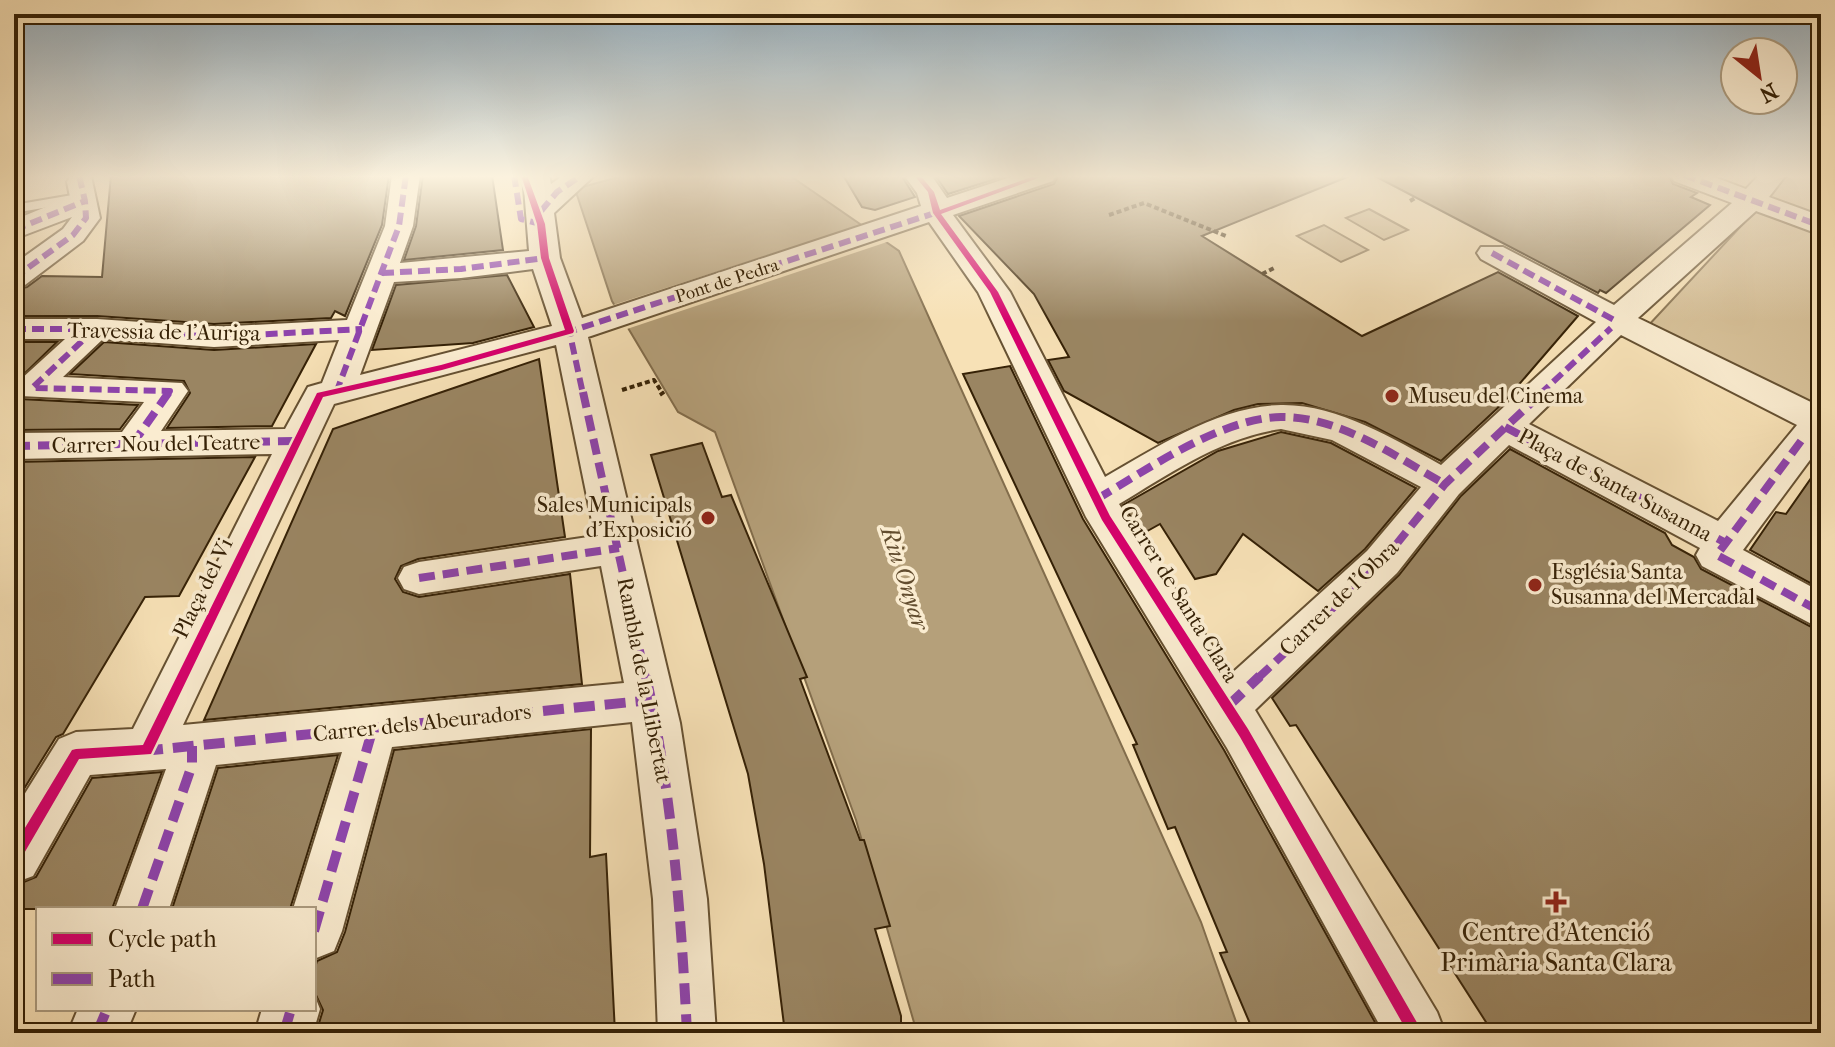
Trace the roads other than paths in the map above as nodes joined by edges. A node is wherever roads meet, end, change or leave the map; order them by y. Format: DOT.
graph roads {
  1 [pos="82,224"];
  2 [pos="399,224"];
  3 [pos="542,224"];
  4 [pos="903,224"];
  5 [pos="923,224"];
  6 [pos="1725,224"];
  7 [pos="1492,253"];
  8 [pos="545,258"];
  9 [pos="382,273"];
  10 [pos="14,278"];
  11 [pos="1616,321"];
  12 [pos="14,329"];
  13 [pos="95,329"];
  14 [pos="362,329"];
  15 [pos="570,331"];
  16 [pos="336,393"];
  17 [pos="1820,421"];
  18 [pos="1505,427"];
  19 [pos="298,441"];
  20 [pos="132,445"];
  21 [pos="14,446"];
  22 [pos="1445,484"];
  23 [pos="1097,499"];
  24 [pos="619,548"];
  25 [pos="1722,549"];
  26 [pos="419,578"];
  27 [pos="1821,612"];
  28 [pos="652,700"];
  29 [pos="1227,707"];
  30 [pos="373,728"];
  31 [pos="170,748"];
  32 [pos="14,858"];
  33 [pos="143,907"];
  34 [pos="316,924"];
  35 [pos="106,1011"];
  36 [pos="290,1011"];
  37 [pos="97,1033"];
  38 [pos="284,1033"];
  39 [pos="687,1033"];
  40 [pos="1416,1033"];
  1 -- 10 [label="street"];
  2 -- 9 [label="street"];
  3 -- 8 [label="street, Rambla de la Llibertat"];
  4 -- 15 [label="street, Pont de Pedra"];
  5 -- 23 [label="street, Carrer de Santa Clara"];
  6 -- 11 [label="street, Carrer de l'Obra"];
  7 -- 11 [label="street"];
  8 -- 9 [label="street"];
  8 -- 15 [label="street, Rambla de la Llibertat"];
  9 -- 14 [label="street"];
  11 -- 17 [label="street"];
  11 -- 18 [label="street, Carrer de l'Obra"];
  12 -- 13 [label="street, Travessia de l'Auriga"];
  13 -- 14 [label="street, Travessia de l'Auriga"];
  13 -- 20 [label="street"];
  14 -- 16 [label="street"];
  15 -- 16 [label="street, Pont de Pedra"];
  15 -- 24 [label="street, Rambla de la Llibertat"];
  16 -- 19 [label="street, Plaça del Vi"];
  17 -- 25 [label="street"];
  18 -- 22 [label="street, Carrer de l'Obra"];
  18 -- 25 [label="street, Plaça de Santa Susanna"];
  19 -- 20 [label="street, Carrer Nou del Teatre"];
  19 -- 31 [label="street, Plaça del Vi"];
  20 -- 21 [label="street, Carrer Nou del Teatre"];
  22 -- 23 [label="street"];
  22 -- 29 [label="street, Carrer de l'Obra"];
  23 -- 29 [label="street, Carrer de Santa Clara"];
  24 -- 26 [label="street"];
  24 -- 28 [label="street, Rambla de la Llibertat"];
  25 -- 27 [label="street, Plaça de Santa Susanna"];
  28 -- 30 [label="street, Carrer dels Abeuradors"];
  28 -- 39 [label="street, Rambla de la Llibertat"];
  29 -- 40 [label="street, Carrer de Santa Clara"];
  30 -- 31 [label="street, Carrer dels Abeuradors"];
  30 -- 34 [label="street"];
  31 -- 32 [label="street"];
  31 -- 33 [label="street, Plaça del Vi"];
  35 -- 37 [label="street"];
  36 -- 38 [label="street"];
}
